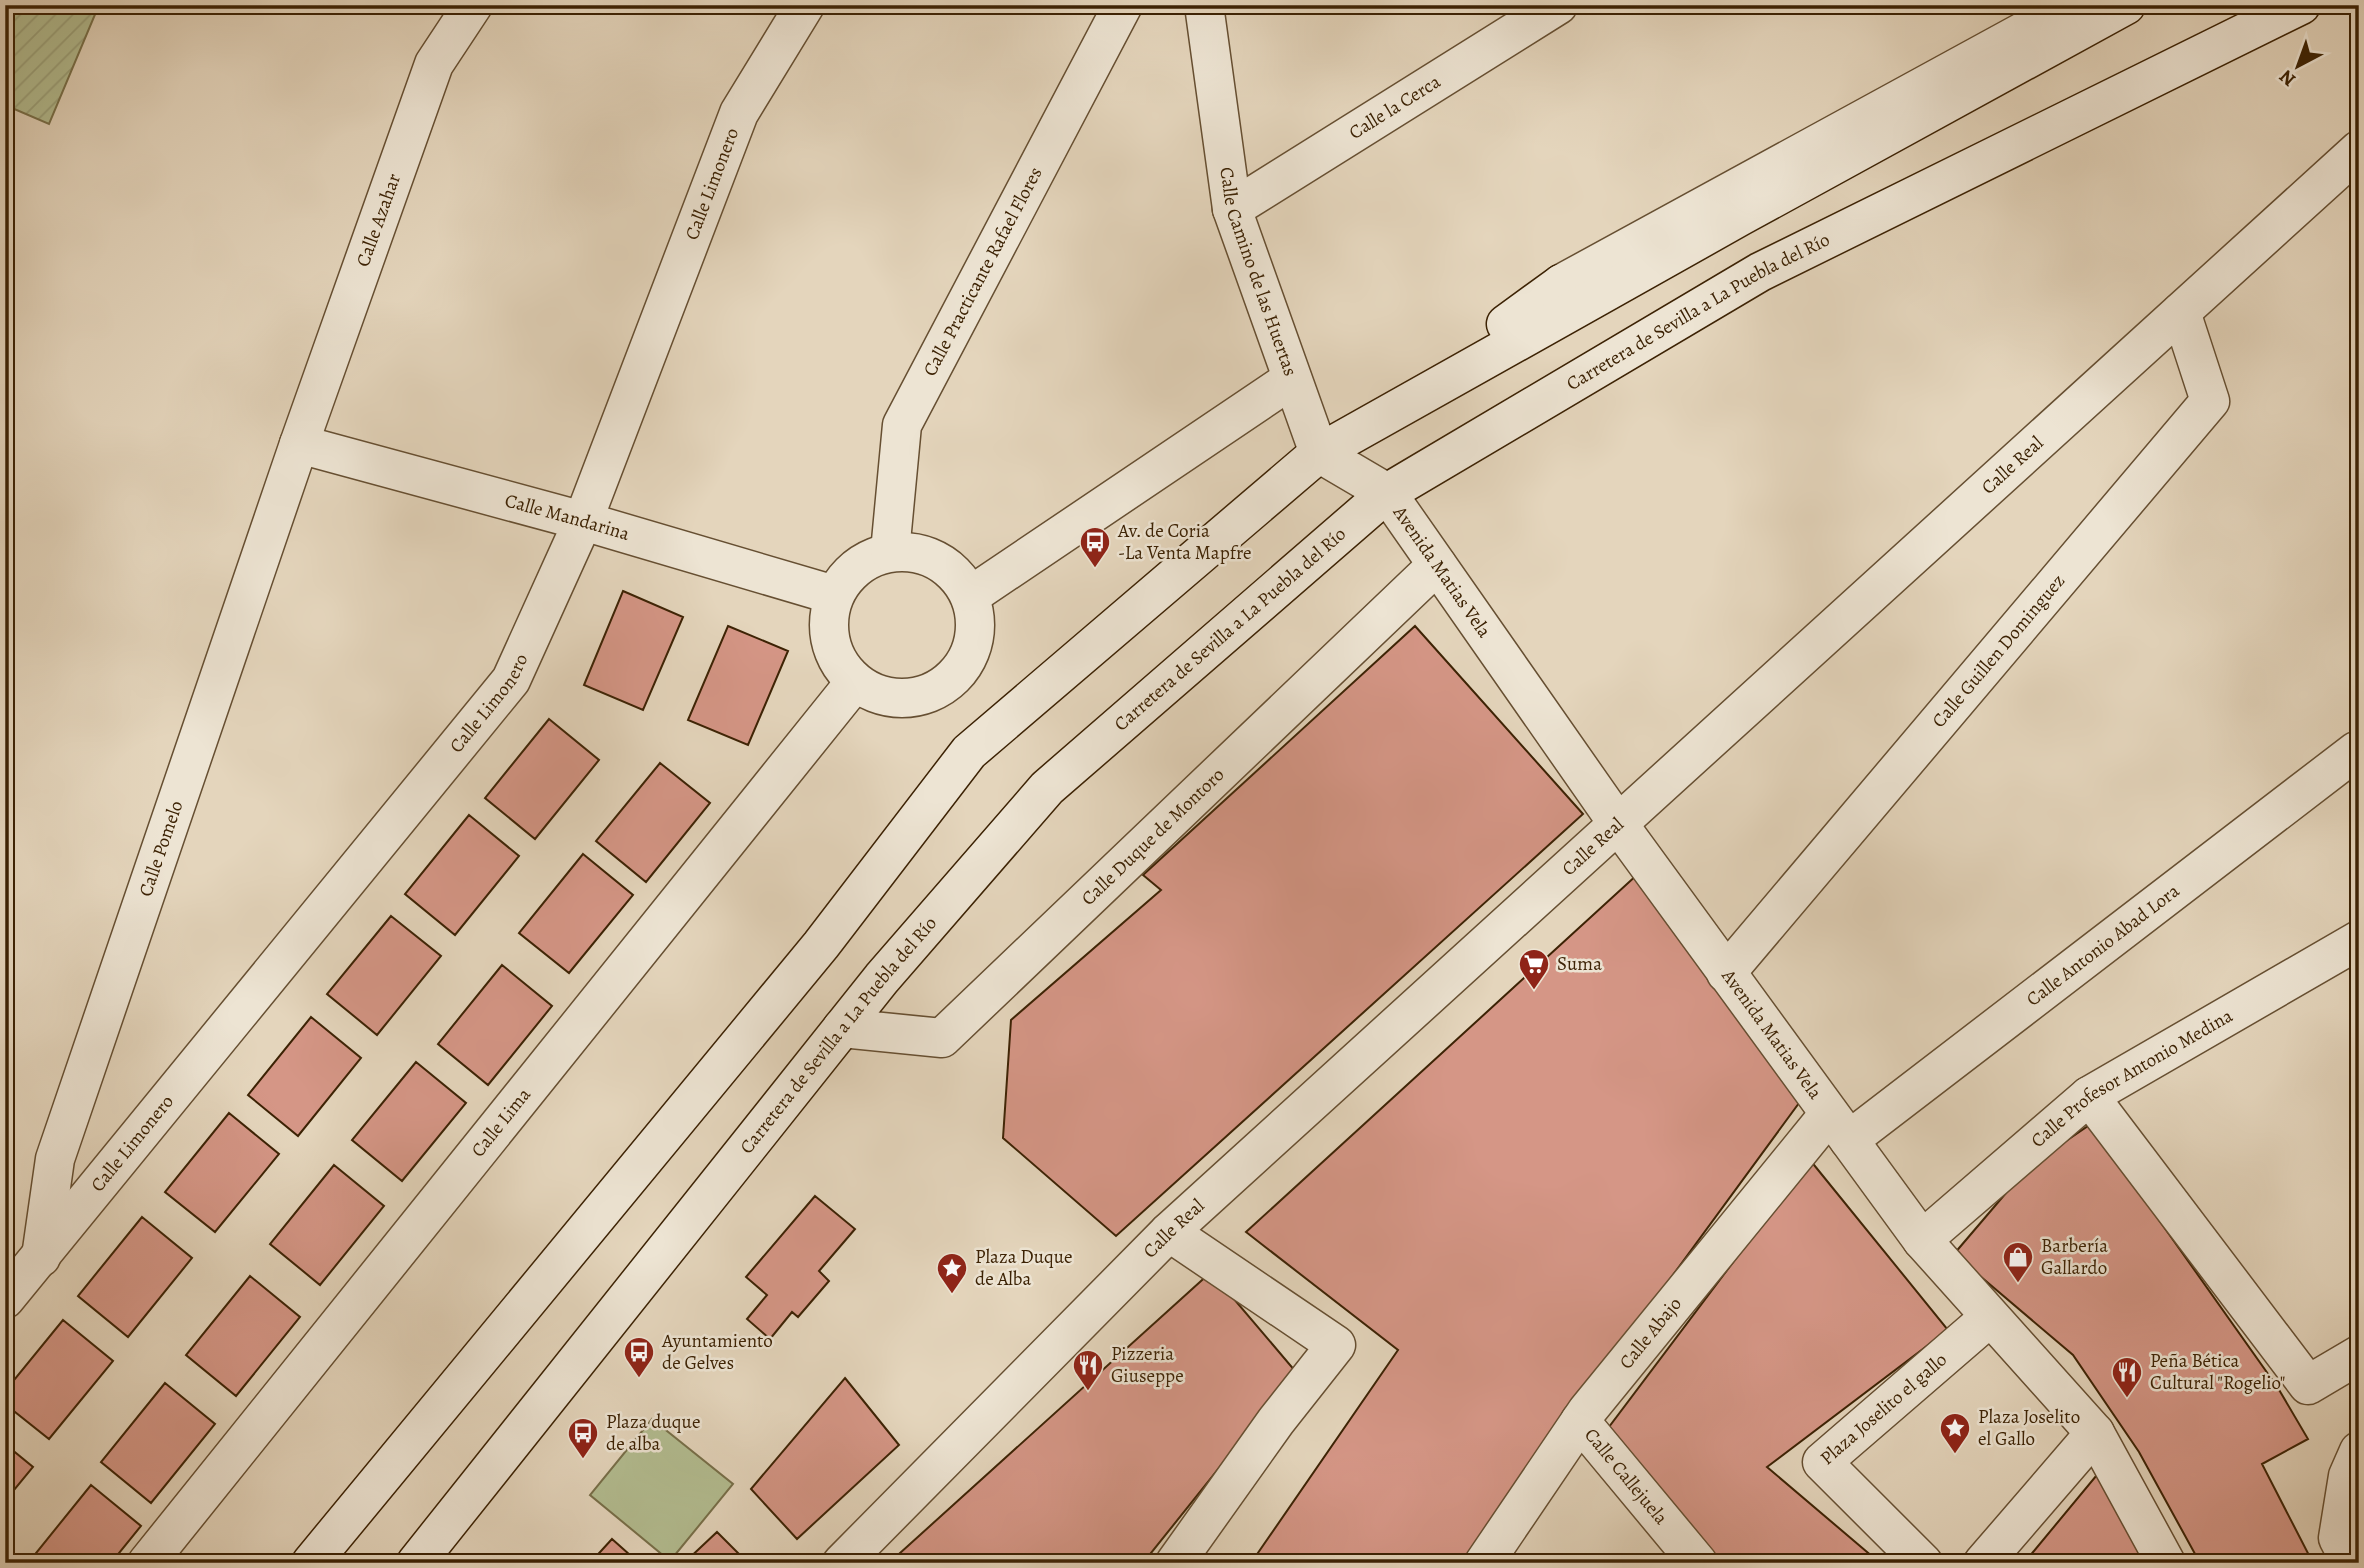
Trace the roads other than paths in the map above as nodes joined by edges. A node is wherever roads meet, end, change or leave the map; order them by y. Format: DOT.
graph roads {
  1 [pos="473,5"];
  2 [pos="805,5"];
  3 [pos="1122,5"];
  4 [pos="1205,5"];
  5 [pos="1558,5"];
  6 [pos="2072,5"];
  7 [pos="2126,5"];
  8 [pos="2301,5"];
  9 [pos="2359,150"];
  10 [pos="1232,209"];
  11 [pos="2181,312"];
  12 [pos="1292,379"];
  13 [pos="1358,431"];
  14 [pos="299,444"];
  15 [pos="1319,453"];
  16 [pos="1387,493"];
  17 [pos="583,521"];
  18 [pos="890,552"];
  19 [pos="1437,565"];
  20 [pos="834,595"];
  21 [pos="970,596"];
  22 [pos="855,682"];
  23 [pos="2356,751"];
  24 [pos="1619,825"];
  25 [pos="2359,940"];
  26 [pos="1726,973"];
  27 [pos="842,1028"];
  28 [pos="2089,1096"];
  29 [pos="1839,1127"];
  30 [pos="1169,1232"];
  31 [pos="1922,1240"];
  32 [pos="41,1257"];
  33 [pos="5,1299"];
  34 [pos="1990,1317"];
  35 [pos="2359,1355"];
  36 [pos="1580,1421"];
  37 [pos="2095,1433"];
  38 [pos="2359,1451"];
  39 [pos="146,1563"];
  40 [pos="311,1563"];
  41 [pos="415,1563"];
  42 [pos="842,1563"];
  43 [pos="1175,1563"];
  44 [pos="1484,1563"];
  45 [pos="1698,1563"];
  46 [pos="1923,1563"];
  47 [pos="1983,1563"];
  48 [pos="2166,1563"];
  49 [pos="2351,1563"];
  1 -- 14 [label="street, Calle Azahar"];
  2 -- 17 [label="street, Calle Limonero"];
  3 -- 18 [label="street, Calle Practicante Rafael Flores"];
  4 -- 10 [label="street, Calle Camino de las Huertas"];
  5 -- 10 [label="street, Calle la Cerca"];
  6 -- 13 [label="street"];
  7 -- 13 [label="street"];
  8 -- 16 [label="street, Carretera de Sevilla a La Puebla del Río"];
  9 -- 11 [label="street, Calle Real"];
  10 -- 12 [label="street, Calle Camino de las Huertas"];
  11 -- 24 [label="street, Calle Real"];
  11 -- 26 [label="street, Calle Guillen Dominguez"];
  12 -- 15 [label="street, Calle Camino de las Huertas"];
  12 -- 21 [label="street"];
  13 -- 15 [label="street"];
  14 -- 17 [label="street, Calle Mandarina"];
  14 -- 32 [label="street, Calle Pomelo"];
  15 -- 16 [label="street"];
  15 -- 40 [label="street"];
  16 -- 19 [label="street, Avenida Matias Vela"];
  16 -- 27 [label="street, Carretera de Sevilla a La Puebla del Río"];
  17 -- 20 [label="street, Calle Mandarina"];
  17 -- 32 [label="street, Calle Limonero"];
  18 -- 20 [label="street"];
  18 -- 21 [label="street"];
  19 -- 24 [label="street, Avenida Matias Vela"];
  19 -- 27 [label="street, Calle Duque de Montoro"];
  20 -- 22 [label="street"];
  21 -- 22 [label="street"];
  22 -- 39 [label="street, Calle Lima"];
  23 -- 29 [label="street, Calle Antonio Abad Lora"];
  24 -- 26 [label="street, Avenida Matias Vela"];
  24 -- 30 [label="street, Calle Real"];
  25 -- 28 [label="street, Calle Profesor Antonio Medina"];
  26 -- 29 [label="street, Avenida Matias Vela"];
  27 -- 41 [label="street, Carretera de Sevilla a La Puebla del Río"];
  28 -- 31 [label="street, Calle Profesor Antonio Medina"];
  28 -- 35 [label="street"];
  29 -- 31 [label="street, Avenida Matias Vela"];
  29 -- 36 [label="street, Calle Abajo"];
  30 -- 42 [label="street, Calle Real"];
  30 -- 43 [label="street"];
  31 -- 34 [label="street, Avenida Matias Vela"];
  32 -- 33 [label="street, Calle Limonero"];
  34 -- 37 [label="street, Avenida Matias Vela"];
  34 -- 46 [label="street, Plaza Joselito el gallo"];
  36 -- 44 [label="street, Calle Abajo"];
  36 -- 45 [label="street, Calle Callejuela"];
  37 -- 47 [label="street"];
  37 -- 48 [label="street, Avenida Matias Vela"];
  38 -- 49 [label="street"];
}
